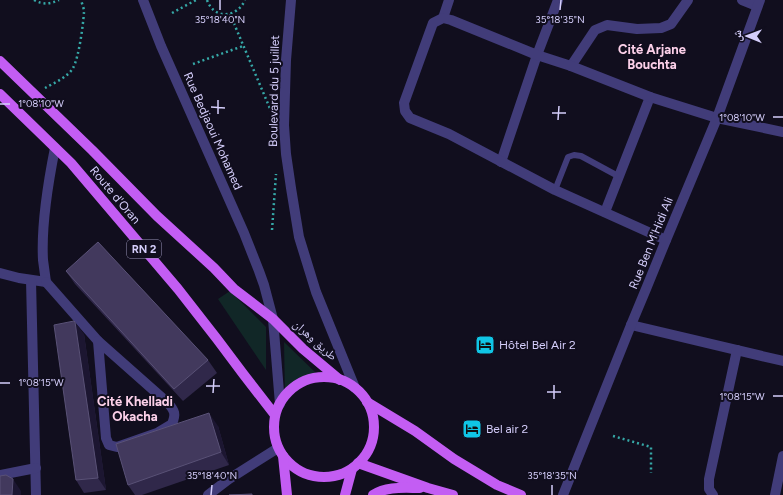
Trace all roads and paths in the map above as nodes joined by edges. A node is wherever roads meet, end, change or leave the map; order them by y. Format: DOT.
graph roads {
  1 [pos="34,0"];
  2 [pos="59,0"];
  3 [pos="81,0"];
  4 [pos="143,0"];
  5 [pos="196,0"];
  6 [pos="207,0"];
  7 [pos="245,0"];
  8 [pos="291,0"];
  9 [pos="449,0"];
  10 [pos="558,0"];
  11 [pos="688,0"];
  12 [pos="742,0"];
  13 [pos="758,3"];
  14 [pos="172,12"];
  15 [pos="230,14"];
  16 [pos="443,18"];
  17 [pos="243,46"];
  18 [pos="537,55"];
  19 [pos="0,61"];
  20 [pos="193,64"];
  21 [pos="571,66"];
  22 [pos="0,94"];
  23 [pos="34,94"];
  24 [pos="650,97"];
  25 [pos="273,115"];
  26 [pos="717,118"];
  27 [pos="783,132"];
  28 [pos="55,148"];
  29 [pos="501,162"];
  30 [pos="618,176"];
  31 [pos="555,190"];
  32 [pos="605,212"];
  33 [pos="666,240"];
  34 [pos="0,273"];
  35 [pos="32,280"];
  36 [pos="46,282"];
  37 [pos="273,320"];
  38 [pos="631,324"];
  39 [pos="98,341"];
  40 [pos="737,350"];
  41 [pos="783,361"];
  42 [pos="340,380"];
  43 [pos="355,388"];
  44 [pos="367,402"];
  45 [pos="280,404"];
  46 [pos="275,415"];
  47 [pos="613,436"];
  48 [pos="280,452"];
  49 [pos="783,456"];
  50 [pos="355,466"];
  51 [pos="36,468"];
  52 [pos="651,473"];
  53 [pos="0,475"];
  54 [pos="428,488"];
  55 [pos="36,495"];
  56 [pos="208,495"];
  57 [pos="287,495"];
  58 [pos="345,495"];
  59 [pos="373,495"];
  60 [pos="453,495"];
  61 [pos="521,495"];
  62 [pos="562,495"];
  63 [pos="713,495"];
  64 [pos="775,495"];
  1 -- 2 [label="path"];
  3 -- 23 [label="path"];
  4 -- 37 [label="street, Rue Bedjaoui Mohamed"];
  5 -- 14 [label="path"];
  6 -- 15 [label="path"];
  7 -- 15 [label="path"];
  8 -- 43 [label="street, Boulevard du 5 juillet"];
  9 -- 16 [label="street"];
  10 -- 18 [label="street"];
  11 -- 21 [label="street"];
  12 -- 13 [label="street"];
  13 -- 26 [label="street, Rue Ben M'Hidi Ali"];
  15 -- 17 [label="path"];
  16 -- 18 [label="street"];
  16 -- 29 [label="street"];
  17 -- 20 [label="path"];
  17 -- 25 [label="path"];
  18 -- 21 [label="street"];
  18 -- 29 [label="street"];
  19 -- 23 [label="main road, Route d'Oran / RN 2"];
  21 -- 24 [label="street"];
  22 -- 28 [label="main road, Route d'Oran / RN 2"];
  23 -- 37 [label="main road, Route d'Oran / RN 2"];
  24 -- 26 [label="street"];
  24 -- 30 [label="street"];
  26 -- 27 [label="street"];
  26 -- 33 [label="street, Rue Ben M'Hidi Ali"];
  28 -- 36 [label="street"];
  28 -- 46 [label="main road, Route d'Oran / RN 2"];
  29 -- 31 [label="street"];
  30 -- 31 [label="lane"];
  30 -- 32 [label="street"];
  31 -- 32 [label="street"];
  32 -- 33 [label="street"];
  33 -- 38 [label="street, Rue Ben M'Hidi Ali"];
  34 -- 35 [label="street"];
  35 -- 36 [label="street"];
  35 -- 51 [label="street"];
  36 -- 39 [label="street"];
  37 -- 42 [label="main road, طريق وهران / RN 2"];
  37 -- 45 [label="street, Rue Bedjaoui Mohamed"];
  38 -- 40 [label="street"];
  38 -- 62 [label="street, Rue Ben M'Hidi Ali"];
  39 -- 39 [label="street"];
  40 -- 41 [label="street"];
  40 -- 63 [label="street"];
  42 -- 43 [label="main road"];
  42 -- 45 [label="main road"];
  43 -- 44 [label="main road"];
  44 -- 50 [label="main road"];
  44 -- 61 [label="main road"];
  45 -- 46 [label="main road"];
  46 -- 48 [label="main road"];
  47 -- 52 [label="path"];
  48 -- 50 [label="main road"];
  48 -- 56 [label="street"];
  48 -- 57 [label="main road"];
  49 -- 64 [label="street"];
  50 -- 54 [label="main road"];
  50 -- 58 [label="main road"];
  51 -- 53 [label="street"];
  51 -- 55 [label="street"];
  54 -- 59 [label="main road"];
  54 -- 60 [label="main road"];
}
